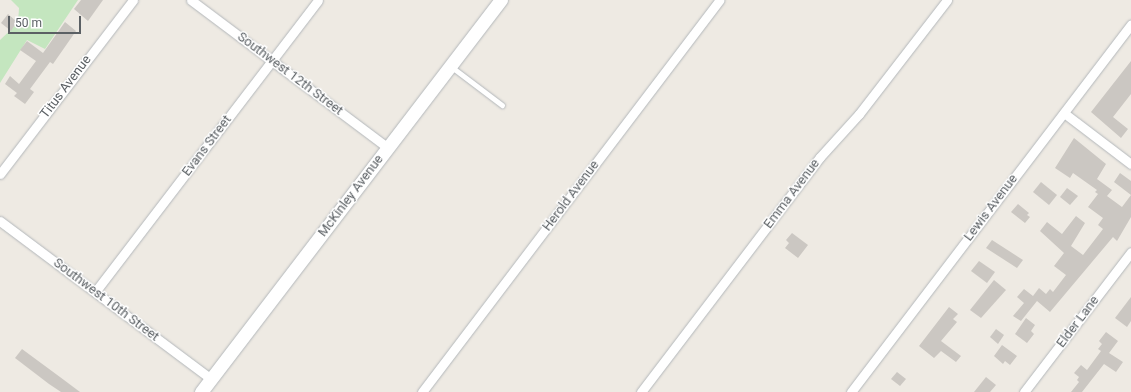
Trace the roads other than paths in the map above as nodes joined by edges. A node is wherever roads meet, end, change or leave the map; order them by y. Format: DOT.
graph roads {
  1 [pos="133,0"];
  2 [pos="191,0"];
  3 [pos="318,0"];
  4 [pos="501,0"];
  5 [pos="720,0"];
  6 [pos="947,0"];
  7 [pos="1131,24"];
  8 [pos="272,61"];
  9 [pos="451,66"];
  10 [pos="502,105"];
  11 [pos="1064,113"];
  12 [pos="388,148"];
  13 [pos="1131,164"];
  14 [pos="0,174"];
  15 [pos="0,221"];
  16 [pos="1131,252"];
  17 [pos="95,292"];
  18 [pos="211,379"];
  19 [pos="201,392"];
  20 [pos="422,392"];
  21 [pos="641,392"];
  22 [pos="851,392"];
  23 [pos="1024,392"];
  1 -- 14 [label="street, Titus Avenue"];
  2 -- 8 [label="street, Southwest 12th Street"];
  3 -- 8 [label="street, Evans Street"];
  4 -- 9 [label="main road, McKinley Avenue"];
  5 -- 20 [label="street, Herold Avenue"];
  6 -- 21 [label="street, Emma Avenue"];
  7 -- 11 [label="street, Lewis Avenue"];
  8 -- 12 [label="street, Southwest 12th Street"];
  8 -- 17 [label="street, Evans Street"];
  9 -- 10 [label="lane"];
  9 -- 12 [label="main road, McKinley Avenue"];
  11 -- 13 [label="street"];
  11 -- 22 [label="street, Lewis Avenue"];
  12 -- 18 [label="main road, McKinley Avenue"];
  15 -- 17 [label="street, Southwest 10th Street"];
  16 -- 23 [label="street, Elder Lane"];
  17 -- 18 [label="street, Southwest 10th Street"];
  18 -- 19 [label="main road, McKinley Avenue"];
}
